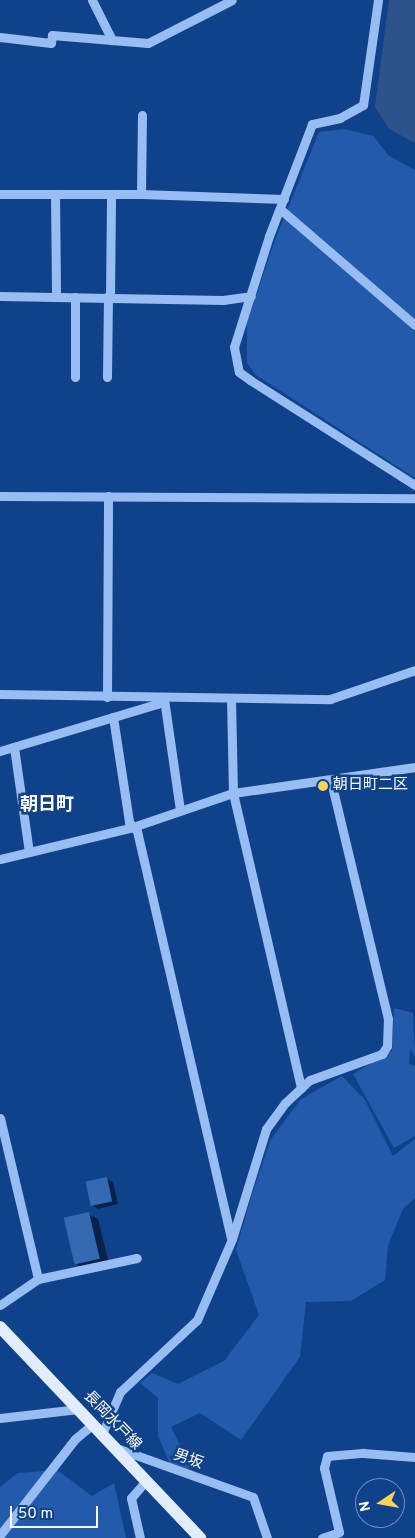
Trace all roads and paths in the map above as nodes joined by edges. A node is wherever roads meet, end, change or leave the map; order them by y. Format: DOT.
graph roads {
  1 [pos="92,0"];
  2 [pos="232,0"];
  3 [pos="378,0"];
  4 [pos="0,38"];
  5 [pos="112,40"];
  6 [pos="142,115"];
  7 [pos="0,194"];
  8 [pos="56,194"];
  9 [pos="111,194"];
  10 [pos="141,194"];
  11 [pos="284,199"];
  12 [pos="280,208"];
  13 [pos="0,296"];
  14 [pos="56,296"];
  15 [pos="109,296"];
  16 [pos="251,296"];
  17 [pos="75,297"];
  18 [pos="415,325"];
  19 [pos="75,377"];
  20 [pos="108,377"];
  21 [pos="415,485"];
  22 [pos="0,496"];
  23 [pos="108,496"];
  24 [pos="415,498"];
  25 [pos="415,670"];
  26 [pos="0,694"];
  27 [pos="107,697"];
  28 [pos="164,698"];
  29 [pos="231,698"];
  30 [pos="112,717"];
  31 [pos="14,747"];
  32 [pos="0,751"];
  33 [pos="415,768"];
  34 [pos="330,781"];
  35 [pos="233,793"];
  36 [pos="180,810"];
  37 [pos="134,827"];
  38 [pos="29,852"];
  39 [pos="0,859"];
  40 [pos="301,1088"];
  41 [pos="0,1118"];
  42 [pos="232,1239"];
  43 [pos="137,1258"];
  44 [pos="38,1280"];
  45 [pos="0,1305"];
  46 [pos="0,1327"];
  47 [pos="78,1409"];
  48 [pos="0,1418"];
  49 [pos="93,1424"];
  50 [pos="102,1434"];
  51 [pos="114,1447"];
  52 [pos="415,1457"];
  53 [pos="146,1481"];
  54 [pos="0,1535"];
  55 [pos="140,1538"];
  56 [pos="200,1538"];
  57 [pos="267,1538"];
  58 [pos="322,1538"];
  1 -- 5 [label="street"];
  2 -- 5 [label="street"];
  3 -- 11 [label="street"];
  4 -- 5 [label="street"];
  6 -- 10 [label="street"];
  7 -- 8 [label="street"];
  8 -- 9 [label="street"];
  8 -- 14 [label="street"];
  9 -- 10 [label="street"];
  9 -- 15 [label="street"];
  10 -- 11 [label="street"];
  11 -- 12 [label="street"];
  12 -- 16 [label="street"];
  12 -- 18 [label="street"];
  13 -- 14 [label="street"];
  14 -- 17 [label="street"];
  15 -- 16 [label="street"];
  15 -- 17 [label="street"];
  15 -- 20 [label="street"];
  16 -- 21 [label="street"];
  17 -- 19 [label="street"];
  22 -- 23 [label="street"];
  23 -- 24 [label="street"];
  23 -- 27 [label="street"];
  25 -- 29 [label="street"];
  26 -- 27 [label="street"];
  27 -- 28 [label="street"];
  28 -- 29 [label="street"];
  28 -- 30 [label="street"];
  28 -- 36 [label="street"];
  29 -- 35 [label="street"];
  30 -- 31 [label="street"];
  30 -- 37 [label="street"];
  31 -- 32 [label="street"];
  31 -- 38 [label="street"];
  33 -- 34 [label="street"];
  34 -- 35 [label="street"];
  34 -- 40 [label="street"];
  35 -- 36 [label="street"];
  35 -- 40 [label="street"];
  36 -- 37 [label="street"];
  37 -- 38 [label="street"];
  37 -- 42 [label="street"];
  38 -- 39 [label="street"];
  40 -- 42 [label="street"];
  41 -- 44 [label="street"];
  42 -- 50 [label="street"];
  43 -- 44 [label="street"];
  44 -- 45 [label="street"];
  46 -- 47 [label="main road, 長岡水戸線"];
  47 -- 48 [label="street"];
  47 -- 49 [label="main road, 長岡水戸線"];
  49 -- 50 [label="main road, 長岡水戸線"];
  49 -- 54 [label="street"];
  50 -- 51 [label="main road, 長岡水戸線"];
  51 -- 53 [label="main road, 長岡水戸線"];
  51 -- 57 [label="street, 男坂"];
  52 -- 58 [label="street"];
  53 -- 55 [label="street"];
  53 -- 56 [label="main road, 長岡水戸線"];
}
